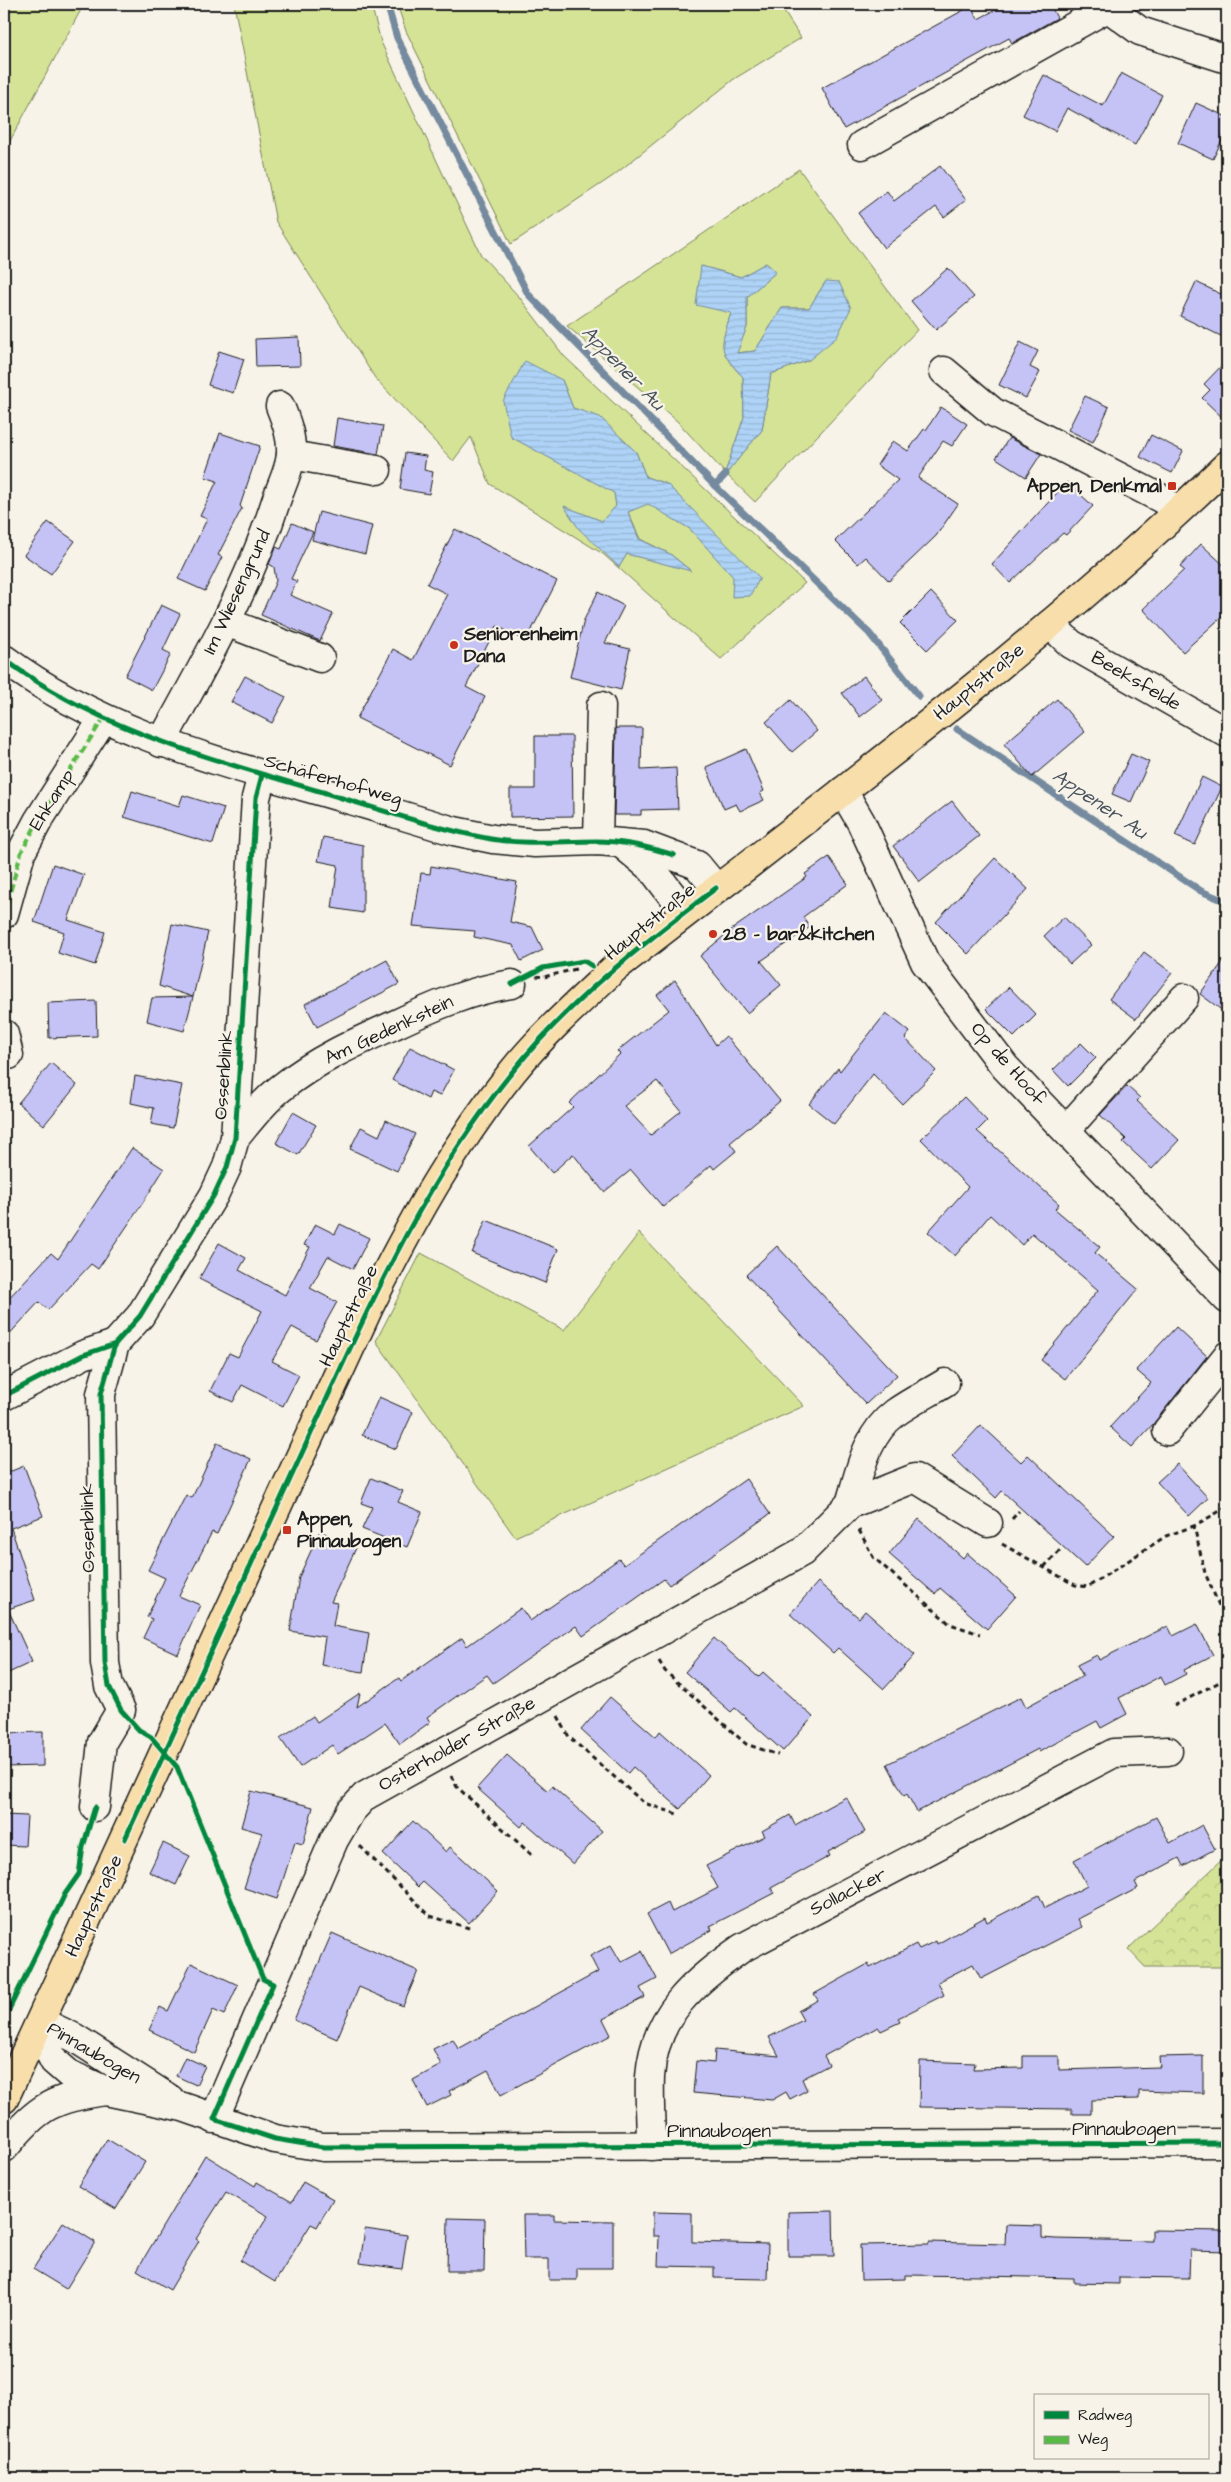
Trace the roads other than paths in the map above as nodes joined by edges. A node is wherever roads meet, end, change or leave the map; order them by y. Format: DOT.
graph roads {
  1 [pos="1105,6"];
  2 [pos="1227,59"];
  3 [pos="862,145"];
  4 [pos="944,371"];
  5 [pos="280,406"];
  6 [pos="291,455"];
  7 [pos="1227,465"];
  8 [pos="377,470"];
  9 [pos="1175,514"];
  10 [pos="226,622"];
  11 [pos="1050,624"];
  12 [pos="320,658"];
  13 [pos="4,659"];
  14 [pos="600,706"];
  15 [pos="103,718"];
  16 [pos="1227,733"];
  17 [pos="161,743"];
  18 [pos="262,775"];
  19 [pos="843,790"];
  20 [pos="609,842"];
  21 [pos="716,888"];
  22 [pos="685,912"];
  23 [pos="4,914"];
  24 [pos="522,979"];
  25 [pos="1184,998"];
  26 [pos="1066,1130"];
  27 [pos="235,1138"];
  28 [pos="1227,1299"];
  29 [pos="115,1344"];
  30 [pos="1227,1356"];
  31 [pos="945,1383"];
  32 [pos="4,1396"];
  33 [pos="1167,1431"];
  34 [pos="850,1504"];
  35 [pos="991,1531"];
  36 [pos="1168,1751"];
  37 [pos="95,1807"];
  38 [pos="40,2022"];
  39 [pos="106,2092"];
  40 [pos="4,2099"];
  41 [pos="183,2107"];
  42 [pos="214,2119"];
  43 [pos="1227,2143"];
  44 [pos="651,2146"];
  45 [pos="4,2148"];
  1 -- 2 [label="street"];
  1 -- 3 [label="street"];
  4 -- 9 [label="street"];
  5 -- 6 [label="street, Im Wiesengrund"];
  6 -- 8 [label="street"];
  6 -- 10 [label="street, Im Wiesengrund"];
  7 -- 9 [label="main road, Hauptstraße"];
  9 -- 11 [label="main road, Hauptstraße"];
  10 -- 12 [label="street"];
  10 -- 17 [label="street, Im Wiesengrund"];
  11 -- 16 [label="street, Beeksfelde"];
  11 -- 19 [label="main road, Hauptstraße"];
  13 -- 15 [label="street, Schäferhofweg"];
  14 -- 20 [label="street"];
  15 -- 17 [label="street, Schäferhofweg"];
  15 -- 23 [label="street, Ehkamp"];
  17 -- 18 [label="street, Schäferhofweg"];
  18 -- 20 [label="street, Schäferhofweg"];
  18 -- 27 [label="street, Ossenblink"];
  19 -- 21 [label="main road, Hauptstraße"];
  19 -- 26 [label="street, Op de Hoof"];
  20 -- 21 [label="street, Schäferhofweg"];
  20 -- 22 [label="street"];
  21 -- 22 [label="main road, Hauptstraße"];
  22 -- 38 [label="main road, Hauptstraße"];
  24 -- 27 [label="street, Am Gedenkstein"];
  25 -- 26 [label="street"];
  26 -- 28 [label="street, Op de Hoof"];
  27 -- 29 [label="street, Ossenblink"];
  29 -- 32 [label="street, Ossenblink"];
  29 -- 37 [label="street, Ossenblink"];
  30 -- 33 [label="street"];
  31 -- 34 [label="street"];
  34 -- 35 [label="street"];
  34 -- 42 [label="street, Osterholder Straße"];
  36 -- 44 [label="street, Sollacker"];
  38 -- 39 [label="street, Pinnaubogen"];
  38 -- 40 [label="main road, Hauptstraße"];
  38 -- 41 [label="street, Pinnaubogen"];
  39 -- 41 [label="street, Pinnaubogen"];
  39 -- 45 [label="street, Pinnaubogen"];
  41 -- 42 [label="street, Pinnaubogen"];
  42 -- 44 [label="street, Pinnaubogen"];
  43 -- 44 [label="street, Pinnaubogen"];
}
